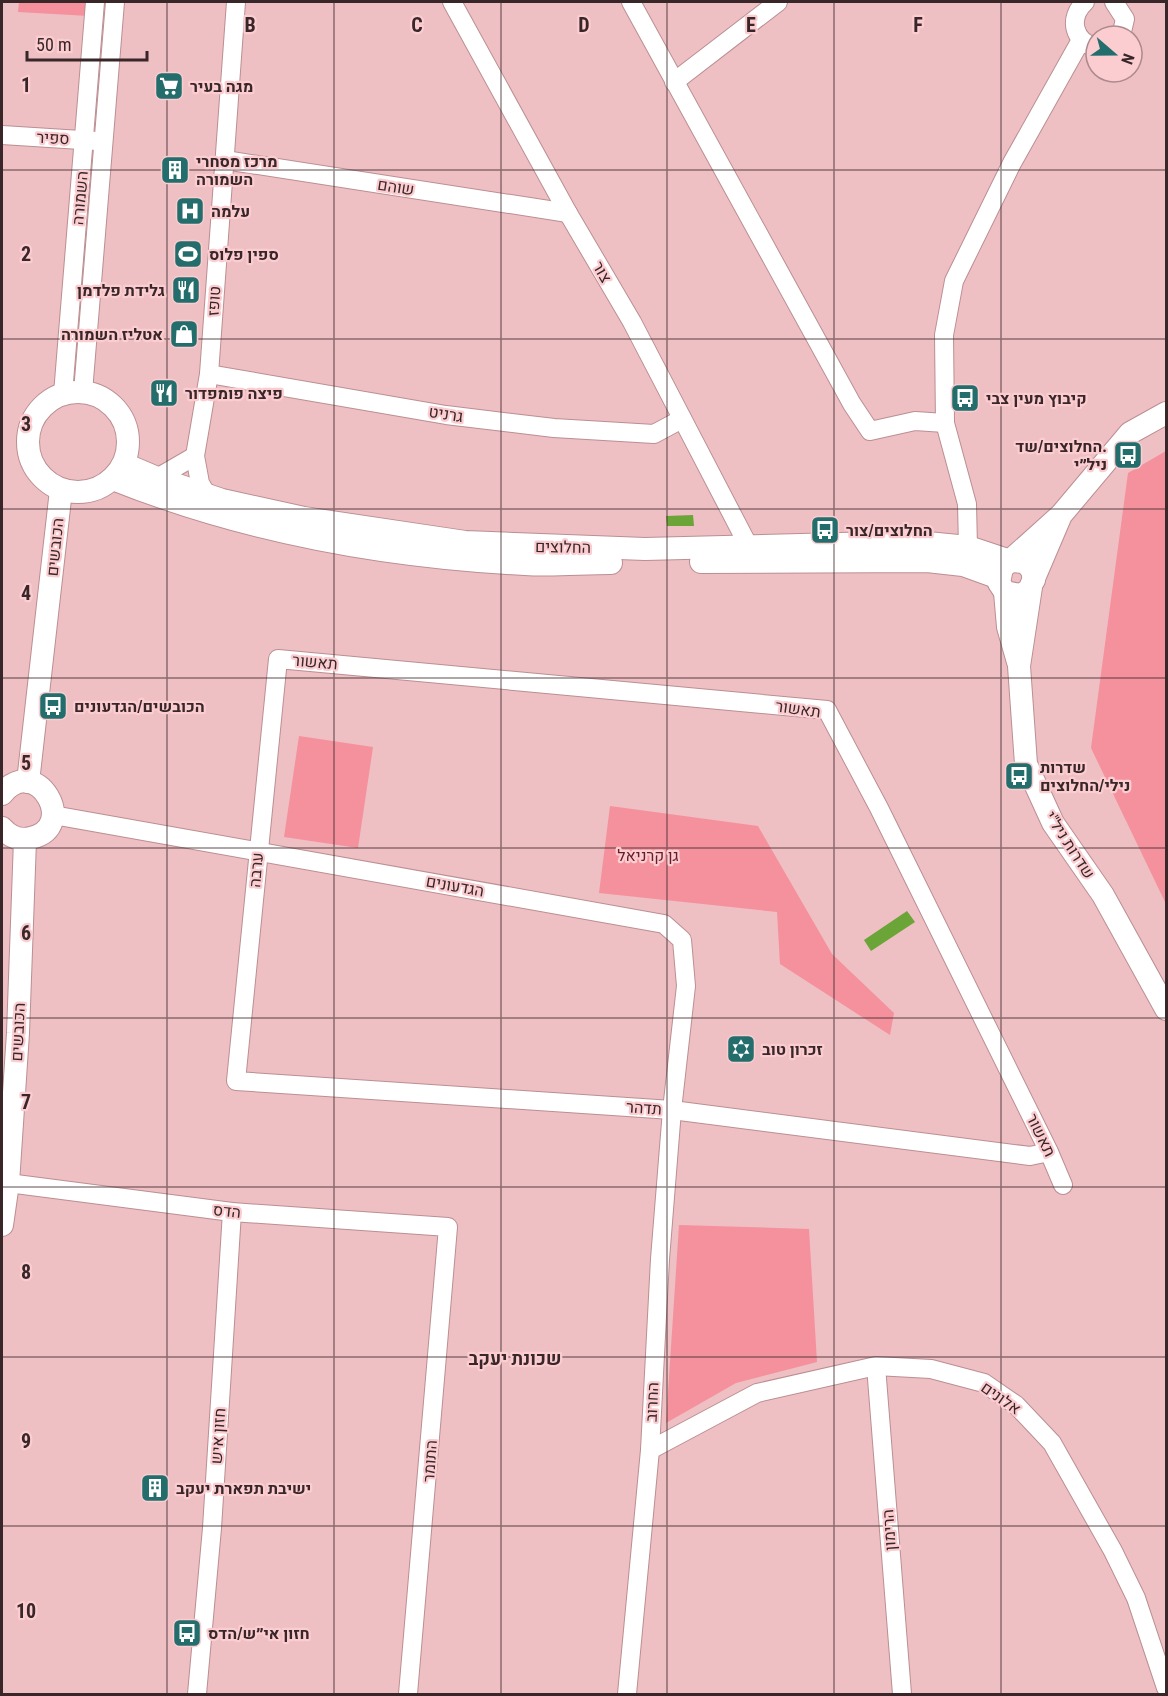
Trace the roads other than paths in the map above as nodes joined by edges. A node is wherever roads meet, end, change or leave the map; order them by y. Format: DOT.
graph roads {
  1 [pos="95,2"];
  2 [pos="115,2"];
  3 [pos="236,2"];
  4 [pos="452,2"];
  5 [pos="632,2"];
  6 [pos="778,2"];
  7 [pos="1079,3"];
  8 [pos="1118,3"];
  9 [pos="1124,24"];
  10 [pos="1084,40"];
  11 [pos="1084,52"];
  12 [pos="674,82"];
  13 [pos="2,135"];
  14 [pos="85,140"];
  15 [pos="105,141"];
  16 [pos="225,160"];
  17 [pos="567,213"];
  18 [pos="209,374"];
  19 [pos="73,393"];
  20 [pos="1167,413"];
  21 [pos="682,419"];
  22 [pos="945,423"];
  23 [pos="195,456"];
  24 [pos="118,472"];
  25 [pos="157,478"];
  26 [pos="61,490"];
  27 [pos="207,495"];
  28 [pos="1061,515"];
  29 [pos="748,545"];
  30 [pos="965,556"];
  31 [pos="1004,577"];
  32 [pos="1033,584"];
  33 [pos="278,658"];
  34 [pos="1019,666"];
  35 [pos="28,782"];
  36 [pos="2,794"];
  37 [pos="53,815"];
  38 [pos="2,828"];
  39 [pos="25,840"];
  40 [pos="258,850"];
  41 [pos="1167,1009"];
  42 [pos="236,1082"];
  43 [pos="672,1110"];
  44 [pos="1049,1152"];
  45 [pos="8,1183"];
  46 [pos="1063,1185"];
  47 [pos="232,1212"];
  48 [pos="2,1225"];
  49 [pos="448,1227"];
  50 [pos="876,1366"];
  51 [pos="650,1450"];
  52 [pos="1167,1688"];
  53 [pos="197,1695"];
  54 [pos="408,1695"];
  55 [pos="627,1695"];
  56 [pos="902,1695"];
  1 -- 14 [label="street, השמורה"];
  2 -- 15 [label="street, השמורה"];
  3 -- 16 [label="street, טופז"];
  4 -- 17 [label="street, צור"];
  5 -- 12 [label="street"];
  6 -- 12 [label="street"];
  7 -- 10 [label="street"];
  8 -- 9 [label="street"];
  11 -- 22 [label="street"];
  12 -- 22 [label="street"];
  13 -- 14 [label="street, ספיר"];
  14 -- 15 [label="street, ספיר"];
  14 -- 19 [label="street, השמורה"];
  15 -- 19 [label="street, השמורה"];
  16 -- 17 [label="street, שוהם"];
  16 -- 18 [label="street, טופז"];
  17 -- 21 [label="street, צור"];
  18 -- 21 [label="street, גרניט"];
  18 -- 23 [label="street, טופז"];
  19 -- 24 [label="street"];
  19 -- 26 [label="street"];
  20 -- 28 [label="street, שדרות ניל\"י"];
  21 -- 29 [label="street, צור"];
  22 -- 30 [label="street"];
  23 -- 25 [label="street"];
  23 -- 27 [label="street, טופז"];
  24 -- 25 [label="street, החלוצים"];
  24 -- 26 [label="street"];
  24 -- 30 [label="street, החלוצים"];
  25 -- 27 [label="street, החלוצים"];
  26 -- 35 [label="street, הכובשים"];
  27 -- 29 [label="street, החלוצים"];
  28 -- 31 [label="street, שדרות ניל\"י"];
  28 -- 32 [label="street, שדרות ניל\"י"];
  29 -- 30 [label="street, החלוצים"];
  30 -- 31 [label="street, החלוצים"];
  31 -- 32 [label="street"];
  31 -- 32 [label="street, החלוצים"];
  31 -- 34 [label="street, שדרות ניל\"י"];
  32 -- 34 [label="street, שדרות ניל\"י"];
  33 -- 40 [label="street, ערבה"];
  33 -- 44 [label="street, תאשור"];
  34 -- 41 [label="street, שדרות ניל\"י"];
  35 -- 36 [label="street"];
  35 -- 37 [label="street"];
  37 -- 39 [label="street"];
  37 -- 40 [label="street, הגדעונים"];
  38 -- 39 [label="street"];
  39 -- 45 [label="street, הכובשים"];
  40 -- 42 [label="street, ערבה"];
  40 -- 43 [label="street, הגדעונים"];
  42 -- 43 [label="street, תדהר"];
  43 -- 44 [label="street, תדהר"];
  43 -- 51 [label="street, החרוב"];
  44 -- 46 [label="street, תאשור"];
  45 -- 47 [label="street, הדס"];
  45 -- 48 [label="street, הכובשים"];
  47 -- 49 [label="street, הדס"];
  47 -- 53 [label="street, חזון איש"];
  49 -- 54 [label="street, התומר"];
  50 -- 51 [label="street, אלונים"];
  50 -- 52 [label="street, אלונים"];
  50 -- 56 [label="street, הרימון"];
  51 -- 55 [label="street, החרוב"];
}
